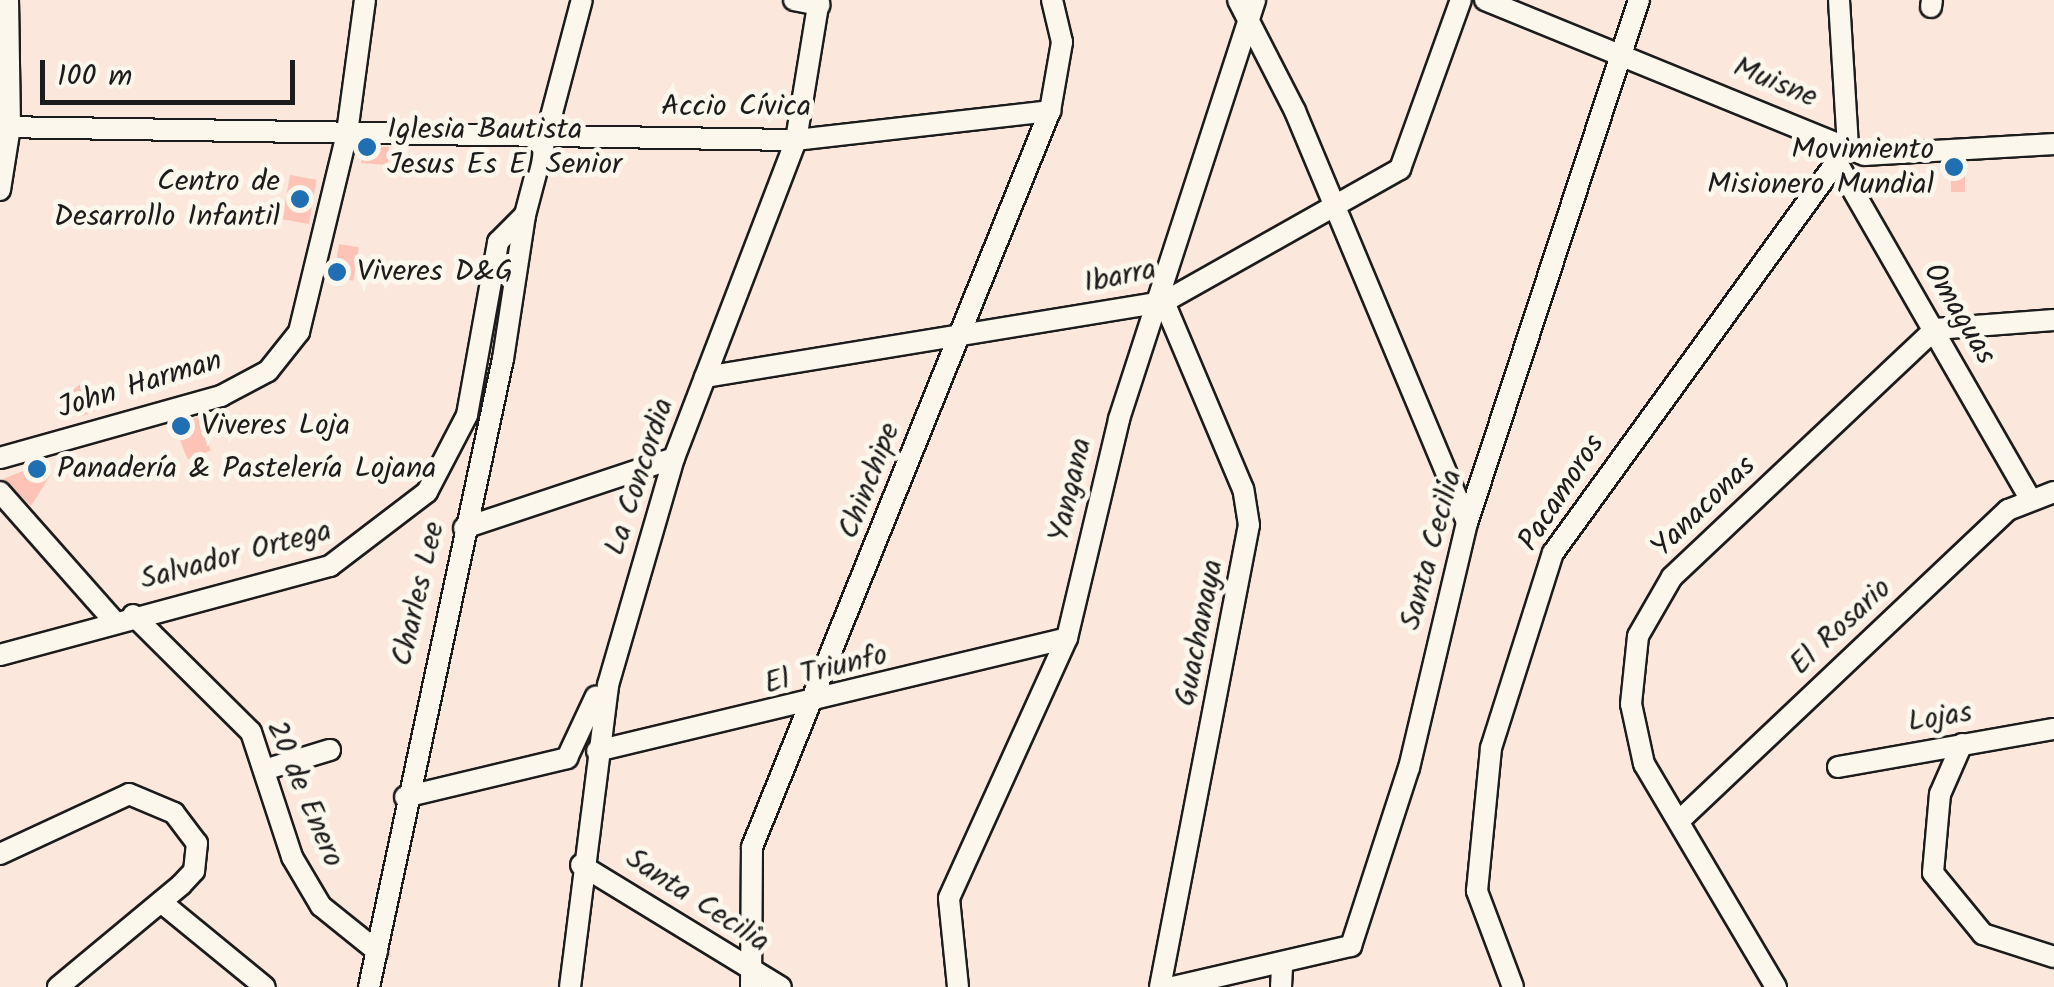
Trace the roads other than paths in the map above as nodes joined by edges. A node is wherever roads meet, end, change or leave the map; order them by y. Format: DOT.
graph roads {
  1 [pos="8,0"];
  2 [pos="365,0"];
  3 [pos="582,0"];
  4 [pos="794,0"];
  5 [pos="1052,0"];
  6 [pos="1462,0"];
  7 [pos="1484,0"];
  8 [pos="1639,0"];
  9 [pos="1839,0"];
  10 [pos="819,3"];
  11 [pos="1248,6"];
  12 [pos="1616,51"];
  13 [pos="1050,112"];
  14 [pos="5,127"];
  15 [pos="347,134"];
  16 [pos="550,135"];
  17 [pos="796,140"];
  18 [pos="2054,144"];
  19 [pos="1842,153"];
  20 [pos="0,190"];
  21 [pos="1333,210"];
  22 [pos="525,215"];
  23 [pos="1164,302"];
  24 [pos="2054,320"];
  25 [pos="1935,329"];
  26 [pos="958,338"];
  27 [pos="705,377"];
  28 [pos="0,458"];
  29 [pos="674,458"];
  30 [pos="0,492"];
  31 [pos="2054,492"];
  32 [pos="2030,498"];
  33 [pos="1466,522"];
  34 [pos="464,528"];
  35 [pos="124,618"];
  36 [pos="1067,638"];
  37 [pos="0,655"];
  38 [pos="608,684"];
  39 [pos="814,706"];
  40 [pos="2054,729"];
  41 [pos="1962,744"];
  42 [pos="330,750"];
  43 [pos="597,752"];
  44 [pos="1838,767"];
  45 [pos="264,770"];
  46 [pos="404,797"];
  47 [pos="1678,821"];
  48 [pos="0,854"];
  49 [pos="581,864"];
  50 [pos="161,902"];
  51 [pos="377,952"];
  52 [pos="2054,957"];
  53 [pos="1282,965"];
  54 [pos="750,980"];
  55 [pos="58,987"];
  56 [pos="265,987"];
  57 [pos="369,987"];
  58 [pos="570,987"];
  59 [pos="781,987"];
  60 [pos="958,987"];
  61 [pos="1160,987"];
  62 [pos="1172,987"];
  63 [pos="1280,987"];
  64 [pos="1512,987"];
  65 [pos="1776,987"];
  1 -- 14 [label="street"];
  2 -- 15 [label="street, John Harman"];
  3 -- 16 [label="street, Salvador Ortega"];
  4 -- 10 [label="street"];
  5 -- 13 [label="street, Chinchipe"];
  6 -- 21 [label="street, Ibarra"];
  7 -- 12 [label="street, Muisne"];
  8 -- 12 [label="street, Santa Cecilia"];
  9 -- 19 [label="street, Omaguas"];
  10 -- 17 [label="street, La Concordia"];
  11 -- 21 [label="street"];
  11 -- 23 [label="street, Yangana"];
  12 -- 19 [label="street, Muisne"];
  12 -- 33 [label="street, Santa Cecilia"];
  13 -- 17 [label="street, Accio Cívica"];
  13 -- 26 [label="street, Chinchipe"];
  14 -- 15 [label="street, Accio Cívica"];
  14 -- 20 [label="street"];
  15 -- 16 [label="street, Accio Cívica"];
  15 -- 28 [label="street, John Harman"];
  16 -- 17 [label="street, Accio Cívica"];
  16 -- 22 [label="street, Salvador Ortega"];
  17 -- 27 [label="street, La Concordia"];
  18 -- 19 [label="street, Muisne"];
  19 -- 25 [label="street, Omaguas"];
  19 -- 64 [label="street, Pacamoros"];
  21 -- 23 [label="street, Ibarra"];
  21 -- 33 [label="street"];
  22 -- 34 [label="street, Charles Lee"];
  22 -- 35 [label="street, Salvador Ortega"];
  23 -- 26 [label="street, Ibarra"];
  23 -- 36 [label="street, Yangana"];
  23 -- 61 [label="street, Guachanaya"];
  24 -- 25 [label="street"];
  25 -- 32 [label="street, Omaguas"];
  25 -- 47 [label="street, Yanaconas"];
  26 -- 27 [label="street, Ibarra"];
  26 -- 39 [label="street, Chinchipe"];
  27 -- 29 [label="street, La Concordia"];
  29 -- 34 [label="street"];
  29 -- 38 [label="street, La Concordia"];
  30 -- 35 [label="street, 20 de Enero"];
  31 -- 32 [label="street, El Rosario"];
  32 -- 47 [label="street, El Rosario"];
  33 -- 53 [label="street, Santa Cecilia"];
  34 -- 46 [label="street, Charles Lee"];
  35 -- 37 [label="street, Salvador Ortega"];
  35 -- 45 [label="street, 20 de Enero"];
  36 -- 39 [label="street, El Triunfo"];
  36 -- 60 [label="street, Yangana"];
  38 -- 43 [label="street, La Concordia"];
  38 -- 46 [label="street"];
  39 -- 43 [label="street, El Triunfo"];
  39 -- 54 [label="street, Chinchipe"];
  40 -- 41 [label="street, Lojas"];
  41 -- 44 [label="street, Lojas"];
  41 -- 52 [label="street"];
  42 -- 45 [label="street"];
  43 -- 49 [label="street, La Concordia"];
  45 -- 51 [label="street, 20 de Enero"];
  46 -- 51 [label="street, Charles Lee"];
  47 -- 65 [label="street, Yanaconas"];
  48 -- 50 [label="street"];
  49 -- 54 [label="street, Santa Cecilia"];
  49 -- 58 [label="street, La Concordia"];
  50 -- 55 [label="street"];
  50 -- 56 [label="street"];
  51 -- 57 [label="street, Charles Lee"];
  53 -- 62 [label="street, Santa Cecilia"];
  53 -- 63 [label="street"];
  54 -- 59 [label="street, Santa Cecilia"];
}
